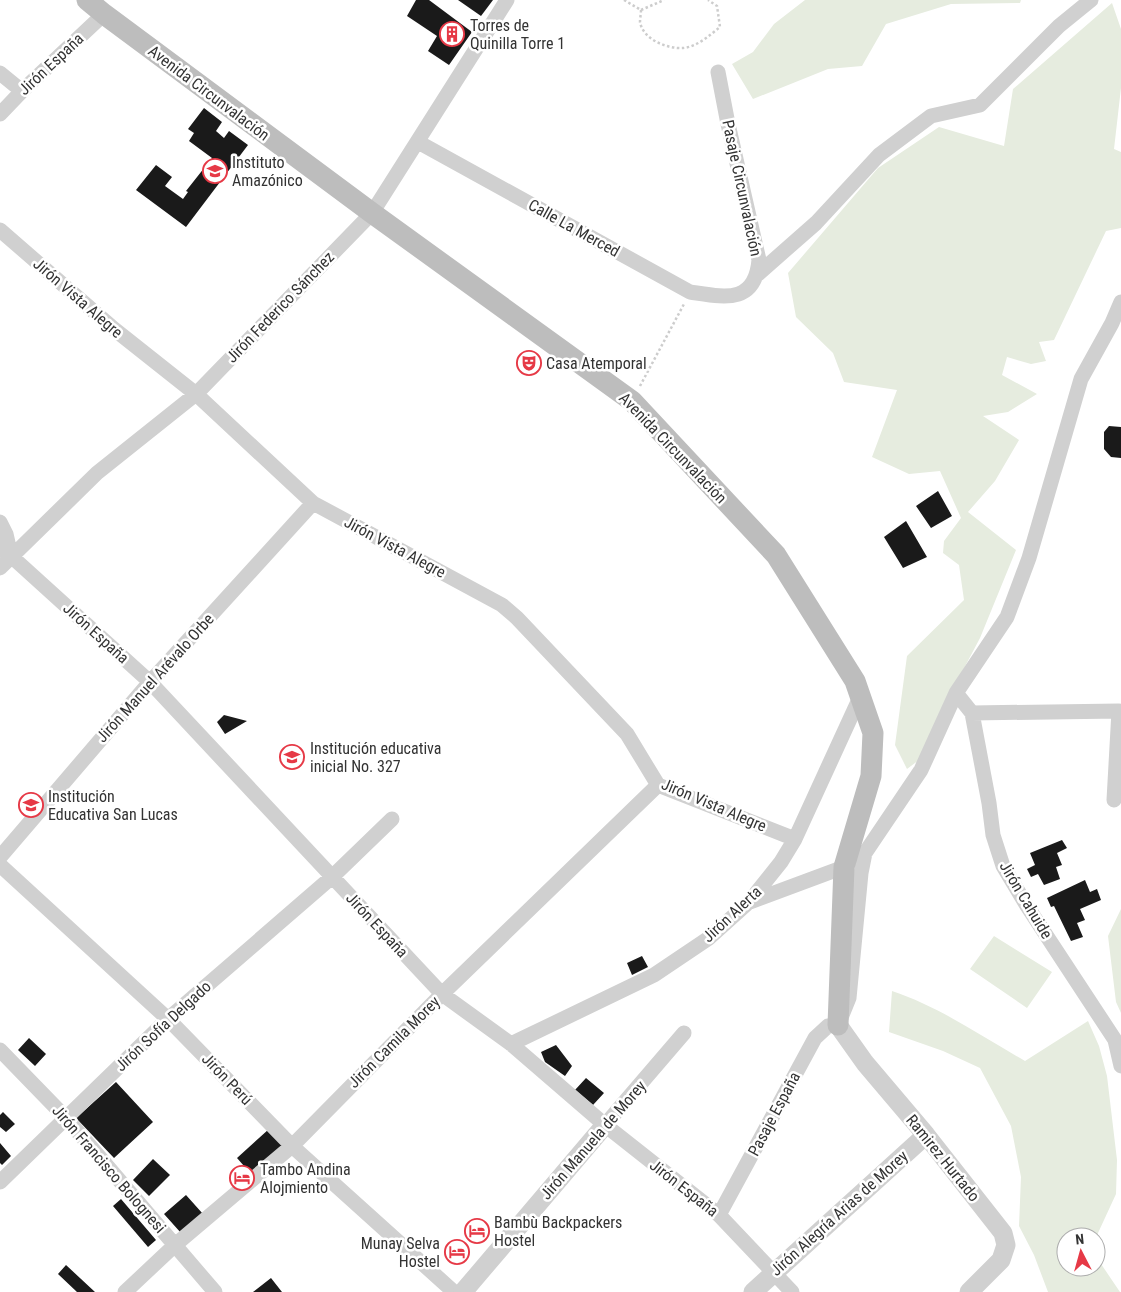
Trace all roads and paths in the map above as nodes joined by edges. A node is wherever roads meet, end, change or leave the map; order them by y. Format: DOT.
graph roads {
  1 [pos="87,0"];
  2 [pos="507,0"];
  3 [pos="624,0"];
  4 [pos="664,0"];
  5 [pos="708,0"];
  6 [pos="1091,0"];
  7 [pos="641,10"];
  8 [pos="104,14"];
  9 [pos="718,72"];
  10 [pos="0,73"];
  11 [pos="22,91"];
  12 [pos="0,114"];
  13 [pos="418,142"];
  14 [pos="372,213"];
  15 [pos="0,230"];
  16 [pos="758,274"];
  17 [pos="690,292"];
  18 [pos="736,295"];
  19 [pos="1121,302"];
  20 [pos="196,394"];
  21 [pos="632,402"];
  22 [pos="313,503"];
  23 [pos="0,522"];
  24 [pos="6,552"];
  25 [pos="0,568"];
  26 [pos="150,682"];
  27 [pos="956,693"];
  28 [pos="861,695"];
  29 [pos="1120,708"];
  30 [pos="972,714"];
  31 [pos="658,785"];
  32 [pos="1114,800"];
  33 [pos="392,819"];
  34 [pos="795,839"];
  35 [pos="0,857"];
  36 [pos="0,865"];
  37 [pos="844,867"];
  38 [pos="332,877"];
  39 [pos="749,902"];
  40 [pos="442,994"];
  41 [pos="168,1019"];
  42 [pos="838,1025"];
  43 [pos="684,1033"];
  44 [pos="1118,1039"];
  45 [pos="512,1044"];
  46 [pos="0,1050"];
  47 [pos="1121,1066"];
  48 [pos="66,1118"];
  49 [pos="605,1125"];
  50 [pos="926,1135"];
  51 [pos="292,1146"];
  52 [pos="0,1182"];
  53 [pos="719,1215"];
  54 [pos="174,1245"];
  55 [pos="775,1272"];
  56 [pos="126,1292"];
  57 [pos="215,1292"];
  58 [pos="454,1292"];
  59 [pos="463,1292"];
  60 [pos="753,1292"];
  61 [pos="792,1292"];
  62 [pos="969,1292"];
  1 -- 8 [label="main road, Avenida Circunvalación"];
  2 -- 13 [label="street, Jirón Federico Sánchez"];
  3 -- 7 [label="path"];
  4 -- 7 [label="path"];
  5 -- 7 [label="path"];
  6 -- 16 [label="street"];
  8 -- 11 [label="street, Jirón España"];
  8 -- 14 [label="main road, Avenida Circunvalación"];
  9 -- 16 [label="street, Pasaje Circunvalación"];
  10 -- 11 [label="street"];
  11 -- 12 [label="street, Jirón España"];
  13 -- 14 [label="street, Jirón Federico Sánchez"];
  13 -- 17 [label="street, Calle La Merced"];
  14 -- 20 [label="street, Jirón Federico Sánchez"];
  14 -- 21 [label="main road, Avenida Circunvalación"];
  15 -- 20 [label="street, Jirón Vista Alegre"];
  16 -- 18 [label="street, Pasaje Circunvalación"];
  17 -- 18 [label="street, Calle La Merced"];
  17 -- 21 [label="path"];
  19 -- 27 [label="street"];
  20 -- 22 [label="street, Jirón Vista Alegre"];
  20 -- 24 [label="street, Jirón Federico Sánchez"];
  21 -- 28 [label="main road, Avenida Circunvalación"];
  22 -- 26 [label="street, Jirón Manuel Arévalo Orbe"];
  22 -- 31 [label="street, Jirón Vista Alegre"];
  23 -- 24 [label="street"];
  24 -- 25 [label="street, Jirón Federico Sánchez"];
  24 -- 26 [label="street, Jirón España"];
  26 -- 35 [label="street, Jirón Manuel Arévalo Orbe"];
  26 -- 38 [label="street, Jirón España"];
  27 -- 30 [label="street, Jirón Cahuide"];
  27 -- 42 [label="street"];
  28 -- 34 [label="street, Jirón Alerta"];
  28 -- 37 [label="main road, Avenida Circunvalación"];
  29 -- 30 [label="street"];
  29 -- 32 [label="street"];
  30 -- 44 [label="street, Jirón Cahuide"];
  31 -- 34 [label="street, Jirón Vista Alegre"];
  31 -- 40 [label="street, Jirón Camila Morey"];
  33 -- 38 [label="street, Jirón Sofía Delgado"];
  34 -- 39 [label="street, Jirón Alerta"];
  36 -- 41 [label="street, Jirón Perú"];
  37 -- 39 [label="street"];
  37 -- 42 [label="main road, Avenida Circunvalación"];
  38 -- 40 [label="street, Jirón España"];
  38 -- 41 [label="street, Jirón Sofía Delgado"];
  39 -- 45 [label="street, Jirón Alerta"];
  40 -- 45 [label="street, Jirón España"];
  40 -- 51 [label="street, Jirón Camila Morey"];
  41 -- 48 [label="street, Jirón Sofía Delgado"];
  41 -- 51 [label="street, Jirón Perú"];
  42 -- 50 [label="street, Ramirez Hurtado"];
  42 -- 53 [label="street, Pasaje España"];
  43 -- 49 [label="street, Jirón Manuela de Morey"];
  44 -- 47 [label="street, Jirón Cahuide"];
  45 -- 49 [label="street, Jirón España"];
  46 -- 48 [label="street, Jirón Francisco Bolognesi"];
  48 -- 52 [label="street, Jirón Sofía Delgado"];
  48 -- 54 [label="street, Jirón Francisco Bolognesi"];
  49 -- 53 [label="street, Jirón España"];
  49 -- 59 [label="street, Jirón Manuela de Morey"];
  50 -- 55 [label="street, Jirón Alegría Arias de Morey"];
  50 -- 62 [label="street, Ramirez Hurtado"];
  51 -- 54 [label="street, Jirón Camila Morey"];
  51 -- 58 [label="street, Jirón Perú"];
  53 -- 55 [label="street, Jirón España"];
  54 -- 56 [label="street, Jirón Camila Morey"];
  54 -- 57 [label="street, Jirón Francisco Bolognesi"];
  55 -- 60 [label="street, Jirón Alegría Arias de Morey"];
  55 -- 61 [label="street, Jirón España"];
}
